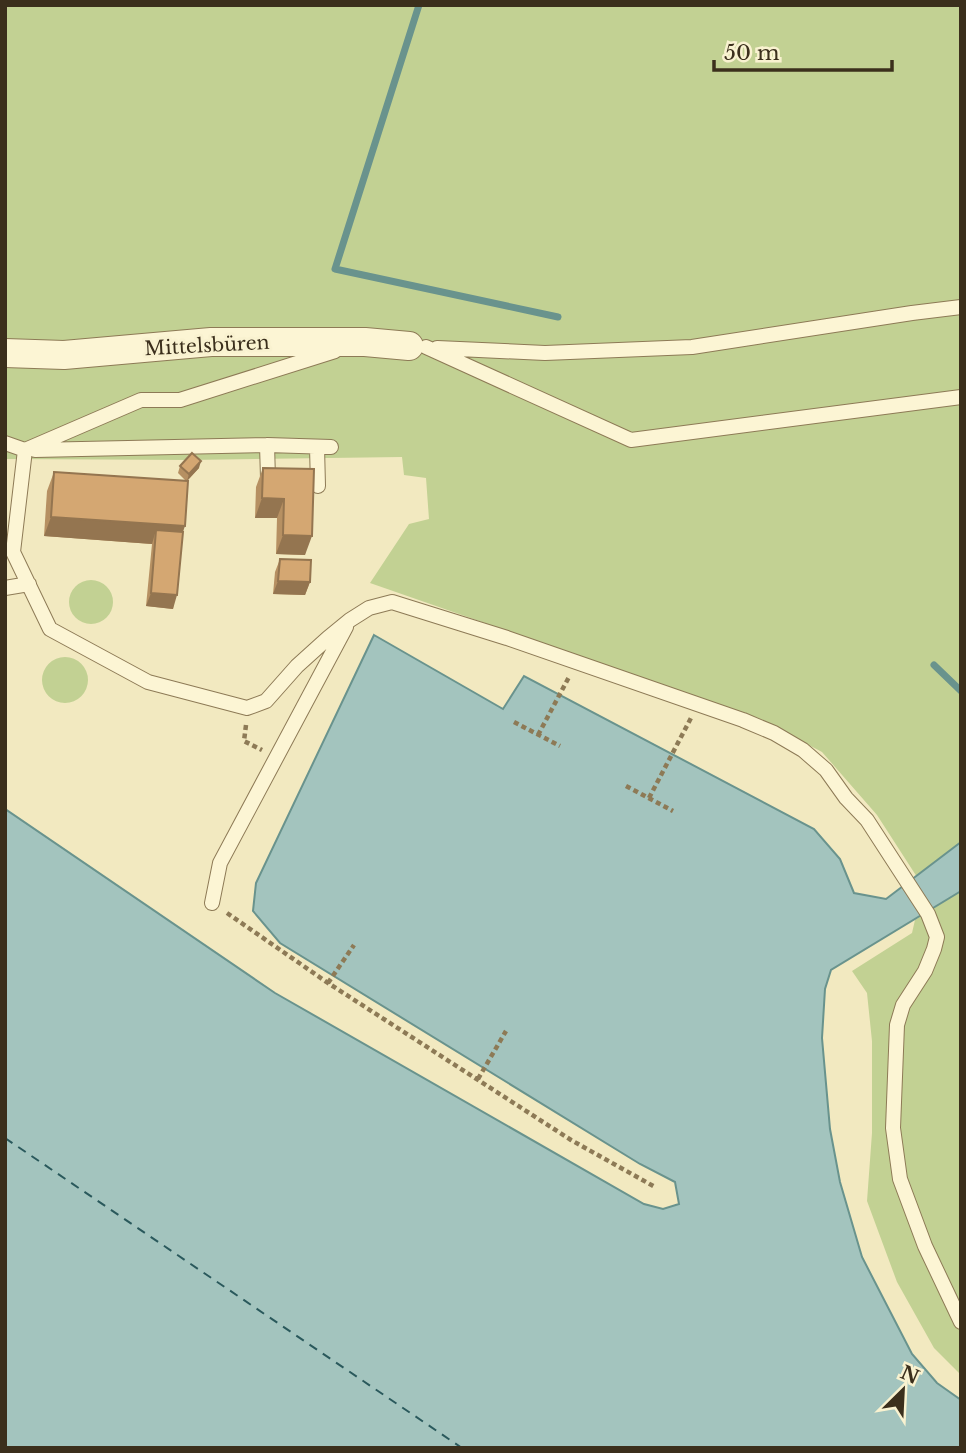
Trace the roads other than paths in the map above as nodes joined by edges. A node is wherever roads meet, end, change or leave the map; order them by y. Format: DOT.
graph roads {
  1 [pos="961,307"];
  2 [pos="365,342"];
  3 [pos="417,347"];
  4 [pos="5,353"];
  5 [pos="961,397"];
  6 [pos="5,443"];
  7 [pos="267,445"];
  8 [pos="5,449"];
  9 [pos="25,450"];
  10 [pos="268,478"];
  11 [pos="318,486"];
  12 [pos="29,584"];
  13 [pos="5,588"];
  14 [pos="350,620"];
  15 [pos="212,903"];
  16 [pos="961,1322"];
  1 -- 3 [label="lane"];
  2 -- 3 [label="street, Mittelsbüren"];
  2 -- 4 [label="street, Mittelsbüren"];
  2 -- 9 [label="lane"];
  3 -- 5 [label="lane"];
  6 -- 9 [label="lane"];
  7 -- 9 [label="lane"];
  7 -- 10 [label="lane"];
  7 -- 11 [label="lane"];
  8 -- 9 [label="lane"];
  9 -- 12 [label="lane"];
  12 -- 13 [label="lane"];
  12 -- 14 [label="lane"];
  14 -- 15 [label="lane"];
  14 -- 16 [label="lane"];
}
